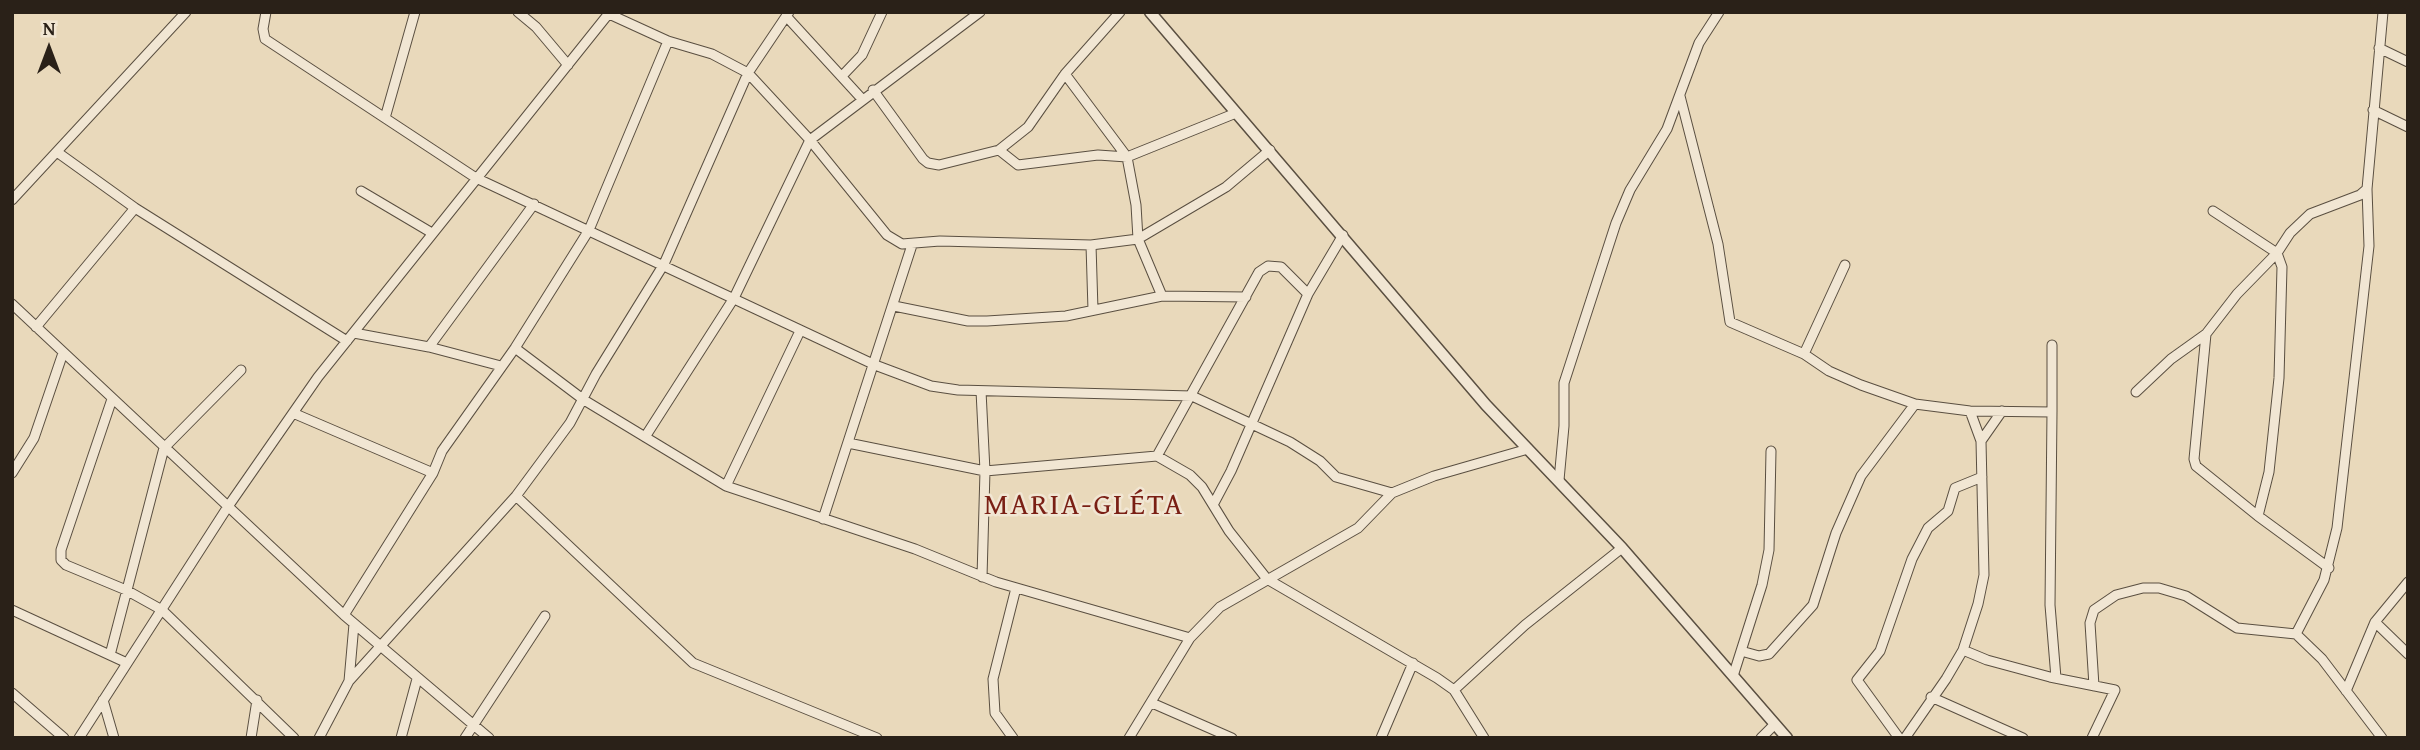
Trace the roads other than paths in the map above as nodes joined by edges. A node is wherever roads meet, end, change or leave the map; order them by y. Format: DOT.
graph roads {
  1 [pos="186,12"];
  2 [pos="266,12"];
  3 [pos="415,12"];
  4 [pos="518,12"];
  5 [pos="882,12"];
  6 [pos="980,12"];
  7 [pos="1120,12"];
  8 [pos="1150,12"];
  9 [pos="1718,12"];
  10 [pos="2383,12"];
  11 [pos="609,13"];
  12 [pos="788,14"];
  13 [pos="668,41"];
  14 [pos="2379,48"];
  15 [pos="2408,62"];
  16 [pos="568,65"];
  17 [pos="748,73"];
  18 [pos="1065,74"];
  19 [pos="842,76"];
  20 [pos="873,90"];
  21 [pos="1680,96"];
  22 [pos="862,99"];
  23 [pos="2373,110"];
  24 [pos="1236,113"];
  25 [pos="385,118"];
  26 [pos="2408,127"];
  27 [pos="810,140"];
  28 [pos="999,150"];
  29 [pos="1270,150"];
  30 [pos="57,152"];
  31 [pos="1127,157"];
  32 [pos="476,177"];
  33 [pos="2367,188"];
  34 [pos="16,190"];
  35 [pos="361,191"];
  36 [pos="12,200"];
  37 [pos="534,204"];
  38 [pos="135,208"];
  39 [pos="2213,211"];
  40 [pos="589,230"];
  41 [pos="432,233"];
  42 [pos="1343,235"];
  43 [pos="1138,239"];
  44 [pos="912,245"];
  45 [pos="1091,245"];
  46 [pos="2277,253"];
  47 [pos="664,264"];
  48 [pos="1845,265"];
  49 [pos="1308,294"];
  50 [pos="1162,296"];
  51 [pos="1246,297"];
  52 [pos="734,298"];
  53 [pos="12,303"];
  54 [pos="894,306"];
  55 [pos="1093,310"];
  56 [pos="36,327"];
  57 [pos="800,331"];
  58 [pos="354,333"];
  59 [pos="2206,334"];
  60 [pos="347,341"];
  61 [pos="2052,345"];
  62 [pos="429,347"];
  63 [pos="515,348"];
  64 [pos="64,353"];
  65 [pos="1804,354"];
  66 [pos="875,365"];
  67 [pos="501,366"];
  68 [pos="241,370"];
  69 [pos="981,391"];
  70 [pos="2136,392"];
  71 [pos="1192,396"];
  72 [pos="112,399"];
  73 [pos="584,400"];
  74 [pos="1915,404"];
  75 [pos="1970,411"];
  76 [pos="2002,411"];
  77 [pos="2052,412"];
  78 [pos="293,413"];
  79 [pos="1252,423"];
  80 [pos="645,437"];
  81 [pos="1981,441"];
  82 [pos="848,443"];
  83 [pos="164,448"];
  84 [pos="1528,449"];
  85 [pos="1771,451"];
  86 [pos="1157,456"];
  87 [pos="985,471"];
  88 [pos="12,473"];
  89 [pos="433,473"];
  90 [pos="1982,477"];
  91 [pos="1559,480"];
  92 [pos="726,486"];
  93 [pos="1392,493"];
  94 [pos="516,496"];
  95 [pos="1213,505"];
  96 [pos="227,508"];
  97 [pos="2258,516"];
  98 [pos="823,519"];
  99 [pos="1622,548"];
  100 [pos="2329,568"];
  101 [pos="982,577"];
  102 [pos="1267,579"];
  103 [pos="2408,582"];
  104 [pos="1017,589"];
  105 [pos="126,590"];
  106 [pos="12,610"];
  107 [pos="162,610"];
  108 [pos="344,615"];
  109 [pos="545,617"];
  110 [pos="2375,622"];
  111 [pos="354,624"];
  112 [pos="2296,634"];
  113 [pos="1190,638"];
  114 [pos="382,648"];
  115 [pos="1962,650"];
  116 [pos="1741,651"];
  117 [pos="2408,654"];
  118 [pos="110,655"];
  119 [pos="127,663"];
  120 [pos="1413,663"];
  121 [pos="1734,674"];
  122 [pos="2056,678"];
  123 [pos="417,679"];
  124 [pos="349,681"];
  125 [pos="2094,686"];
  126 [pos="1454,690"];
  127 [pos="2346,691"];
  128 [pos="12,694"];
  129 [pos="1931,697"];
  130 [pos="103,700"];
  131 [pos="257,700"];
  132 [pos="1152,703"];
  133 [pos="473,724"];
  134 [pos="1774,725"];
  135 [pos="64,738"];
  136 [pos="79,738"];
  137 [pos="114,738"];
  138 [pos="251,738"];
  139 [pos="294,738"];
  140 [pos="319,738"];
  141 [pos="401,738"];
  142 [pos="465,738"];
  143 [pos="489,738"];
  144 [pos="877,738"];
  145 [pos="1013,738"];
  146 [pos="1129,738"];
  147 [pos="1232,738"];
  148 [pos="1381,738"];
  149 [pos="1484,738"];
  150 [pos="1761,738"];
  151 [pos="1787,738"];
  152 [pos="1899,738"];
  153 [pos="1905,738"];
  154 [pos="2023,738"];
  155 [pos="2092,738"];
  156 [pos="2382,738"];
  1 -- 30 [label="street"];
  2 -- 25 [label="street"];
  3 -- 25 [label="street"];
  4 -- 16 [label="street"];
  5 -- 19 [label="street"];
  6 -- 20 [label="street"];
  7 -- 18 [label="street"];
  8 -- 24 [label="street"];
  9 -- 21 [label="street"];
  10 -- 14 [label="street"];
  11 -- 13 [label="street"];
  11 -- 16 [label="street"];
  12 -- 17 [label="street"];
  12 -- 19 [label="street"];
  13 -- 17 [label="street"];
  13 -- 40 [label="street"];
  14 -- 15 [label="street"];
  14 -- 23 [label="street"];
  16 -- 32 [label="street"];
  17 -- 27 [label="street"];
  17 -- 47 [label="street"];
  18 -- 28 [label="street"];
  18 -- 31 [label="street"];
  19 -- 22 [label="street"];
  20 -- 22 [label="street"];
  20 -- 28 [label="street"];
  21 -- 65 [label="street"];
  21 -- 91 [label="street"];
  22 -- 27 [label="street"];
  23 -- 26 [label="street"];
  23 -- 33 [label="street"];
  24 -- 29 [label="street"];
  24 -- 31 [label="street"];
  25 -- 32 [label="street"];
  27 -- 44 [label="street"];
  27 -- 52 [label="street"];
  28 -- 31 [label="street"];
  29 -- 42 [label="street"];
  29 -- 43 [label="street"];
  30 -- 34 [label="street"];
  30 -- 38 [label="street"];
  31 -- 43 [label="street"];
  32 -- 37 [label="street"];
  32 -- 41 [label="street"];
  33 -- 46 [label="street"];
  33 -- 100 [label="street"];
  34 -- 36 [label="street"];
  35 -- 41 [label="street"];
  37 -- 40 [label="street"];
  37 -- 62 [label="street"];
  38 -- 56 [label="street"];
  38 -- 60 [label="street"];
  39 -- 46 [label="street"];
  40 -- 47 [label="street"];
  40 -- 63 [label="street"];
  41 -- 58 [label="street"];
  42 -- 49 [label="street"];
  42 -- 84 [label="street"];
  43 -- 45 [label="street"];
  43 -- 50 [label="street"];
  44 -- 45 [label="street"];
  44 -- 54 [label="street"];
  45 -- 55 [label="street"];
  46 -- 59 [label="street"];
  46 -- 97 [label="street"];
  47 -- 52 [label="street"];
  47 -- 73 [label="street"];
  48 -- 65 [label="street"];
  49 -- 51 [label="street"];
  49 -- 79 [label="street"];
  50 -- 51 [label="street"];
  50 -- 55 [label="street"];
  51 -- 71 [label="street"];
  52 -- 57 [label="street"];
  52 -- 80 [label="street"];
  53 -- 56 [label="street"];
  54 -- 55 [label="street"];
  54 -- 66 [label="street"];
  56 -- 64 [label="street"];
  57 -- 66 [label="street"];
  57 -- 92 [label="street"];
  58 -- 60 [label="street"];
  58 -- 62 [label="street"];
  59 -- 70 [label="street"];
  59 -- 97 [label="street"];
  60 -- 78 [label="street"];
  61 -- 77 [label="street"];
  62 -- 67 [label="street"];
  63 -- 67 [label="street"];
  63 -- 73 [label="street"];
  64 -- 72 [label="street"];
  64 -- 88 [label="street"];
  65 -- 74 [label="street"];
  66 -- 69 [label="street"];
  66 -- 82 [label="street"];
  67 -- 89 [label="street"];
  68 -- 83 [label="street"];
  69 -- 71 [label="street"];
  69 -- 87 [label="street"];
  71 -- 79 [label="street"];
  71 -- 86 [label="street"];
  72 -- 83 [label="street"];
  72 -- 105 [label="street"];
  73 -- 80 [label="street"];
  73 -- 94 [label="street"];
  74 -- 75 [label="street"];
  74 -- 116 [label="street"];
  75 -- 76 [label="street"];
  75 -- 81 [label="street"];
  76 -- 77 [label="street"];
  76 -- 81 [label="street"];
  77 -- 122 [label="street"];
  78 -- 89 [label="street"];
  78 -- 96 [label="street"];
  79 -- 93 [label="street"];
  79 -- 95 [label="street"];
  80 -- 92 [label="street"];
  81 -- 90 [label="street"];
  82 -- 87 [label="street"];
  82 -- 98 [label="street"];
  83 -- 96 [label="street"];
  83 -- 105 [label="street"];
  84 -- 91 [label="street"];
  84 -- 93 [label="street"];
  85 -- 116 [label="street"];
  86 -- 87 [label="street"];
  86 -- 95 [label="street"];
  87 -- 101 [label="street"];
  89 -- 108 [label="street"];
  90 -- 115 [label="street"];
  90 -- 152 [label="street"];
  91 -- 99 [label="street"];
  92 -- 98 [label="street"];
  93 -- 102 [label="street"];
  94 -- 114 [label="street"];
  94 -- 144 [label="street"];
  95 -- 102 [label="street"];
  96 -- 107 [label="street"];
  96 -- 108 [label="street"];
  97 -- 100 [label="street"];
  98 -- 101 [label="street"];
  99 -- 121 [label="street"];
  99 -- 126 [label="street"];
  100 -- 112 [label="street"];
  101 -- 104 [label="street"];
  102 -- 113 [label="street"];
  102 -- 120 [label="street"];
  103 -- 110 [label="street"];
  104 -- 113 [label="street"];
  104 -- 145 [label="street"];
  105 -- 107 [label="street"];
  105 -- 118 [label="street"];
  106 -- 118 [label="street"];
  107 -- 119 [label="street"];
  107 -- 131 [label="street"];
  108 -- 111 [label="street"];
  109 -- 133 [label="street"];
  110 -- 117 [label="street"];
  110 -- 127 [label="street"];
  111 -- 114 [label="street"];
  111 -- 124 [label="street"];
  112 -- 125 [label="street"];
  112 -- 127 [label="street"];
  113 -- 132 [label="street"];
  114 -- 123 [label="street"];
  114 -- 124 [label="street"];
  115 -- 122 [label="street"];
  115 -- 129 [label="street"];
  116 -- 121 [label="street"];
  118 -- 119 [label="street"];
  119 -- 130 [label="street"];
  120 -- 126 [label="street"];
  120 -- 148 [label="street"];
  121 -- 134 [label="street"];
  122 -- 125 [label="street"];
  123 -- 133 [label="street"];
  123 -- 141 [label="street"];
  124 -- 140 [label="street"];
  125 -- 155 [label="street"];
  126 -- 149 [label="street"];
  127 -- 156 [label="street"];
  128 -- 135 [label="street"];
  129 -- 153 [label="street"];
  129 -- 154 [label="street"];
  130 -- 136 [label="street"];
  130 -- 137 [label="street"];
  131 -- 138 [label="street"];
  131 -- 139 [label="street"];
  132 -- 146 [label="street"];
  132 -- 147 [label="street"];
  133 -- 142 [label="street"];
  133 -- 143 [label="street"];
  134 -- 150 [label="street"];
  134 -- 151 [label="street"];
}
